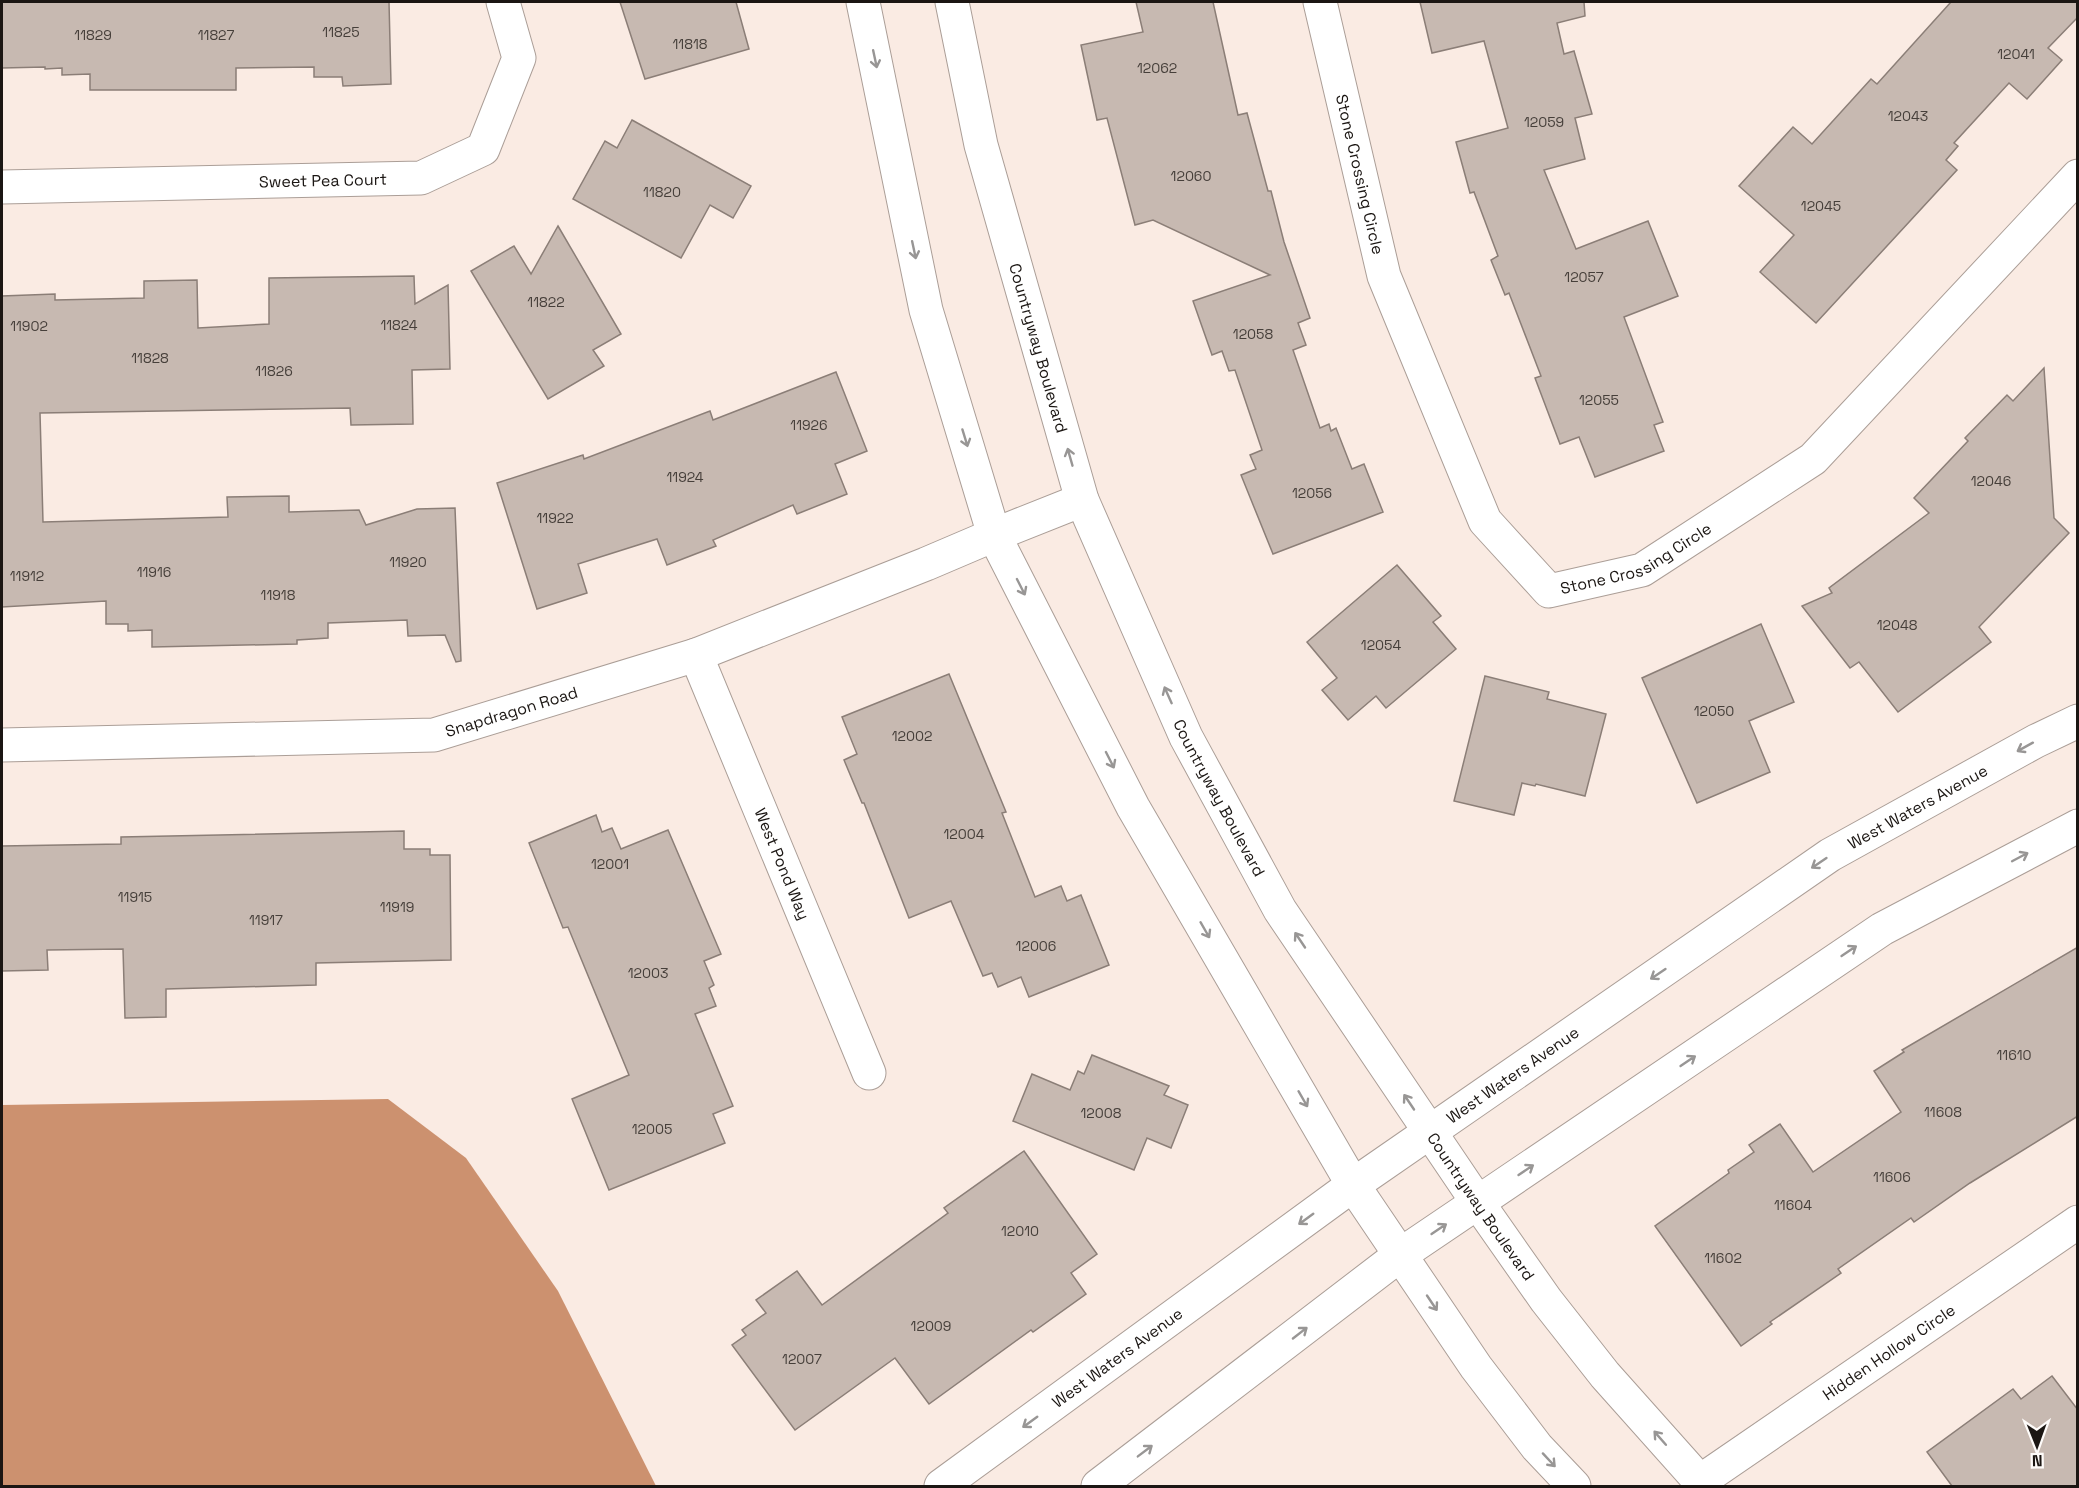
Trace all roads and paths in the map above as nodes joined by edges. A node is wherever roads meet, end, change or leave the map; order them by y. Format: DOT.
graph roads {
  1 [pos="503,2"];
  2 [pos="863,2"];
  3 [pos="952,2"];
  4 [pos="1320,2"];
  5 [pos="2078,176"];
  6 [pos="2,187"];
  7 [pos="1082,500"];
  8 [pos="994,535"];
  9 [pos="696,655"];
  10 [pos="2078,721"];
  11 [pos="2,745"];
  12 [pos="2078,826"];
  13 [pos="869,1073"];
  14 [pos="1429,1131"];
  15 [pos="1353,1185"];
  16 [pos="1478,1203"];
  17 [pos="2078,1222"];
  18 [pos="1400,1255"];
  19 [pos="1701,1484"];
  20 [pos="941,1486"];
  21 [pos="1098,1486"];
  22 [pos="1574,1486"];
  1 -- 6 [label="street, Sweet Pea Court"];
  2 -- 8 [label="street, one-way"];
  7 -- 3 [label="street, Countryway Boulevard, one-way"];
  4 -- 5 [label="street, Stone Crossing Circle"];
  7 -- 8 [label="street, Snapdragon Road"];
  14 -- 7 [label="street, Countryway Boulevard, one-way"];
  8 -- 9 [label="street, Snapdragon Road"];
  8 -- 15 [label="street, one-way"];
  9 -- 11 [label="street, Snapdragon Road"];
  9 -- 13 [label="street, West Pond Way"];
  10 -- 14 [label="street, West Waters Avenue, one-way"];
  16 -- 12 [label="street, one-way"];
  14 -- 15 [label="street, West Waters Avenue"];
  14 -- 16 [label="street, Countryway Boulevard"];
  15 -- 18 [label="street"];
  15 -- 20 [label="street, West Waters Avenue, one-way"];
  18 -- 16 [label="street, one-way"];
  19 -- 16 [label="street, Countryway Boulevard, one-way"];
  17 -- 19 [label="street, Hidden Hollow Circle"];
  21 -- 18 [label="street, one-way"];
  18 -- 22 [label="street, one-way"];
}
